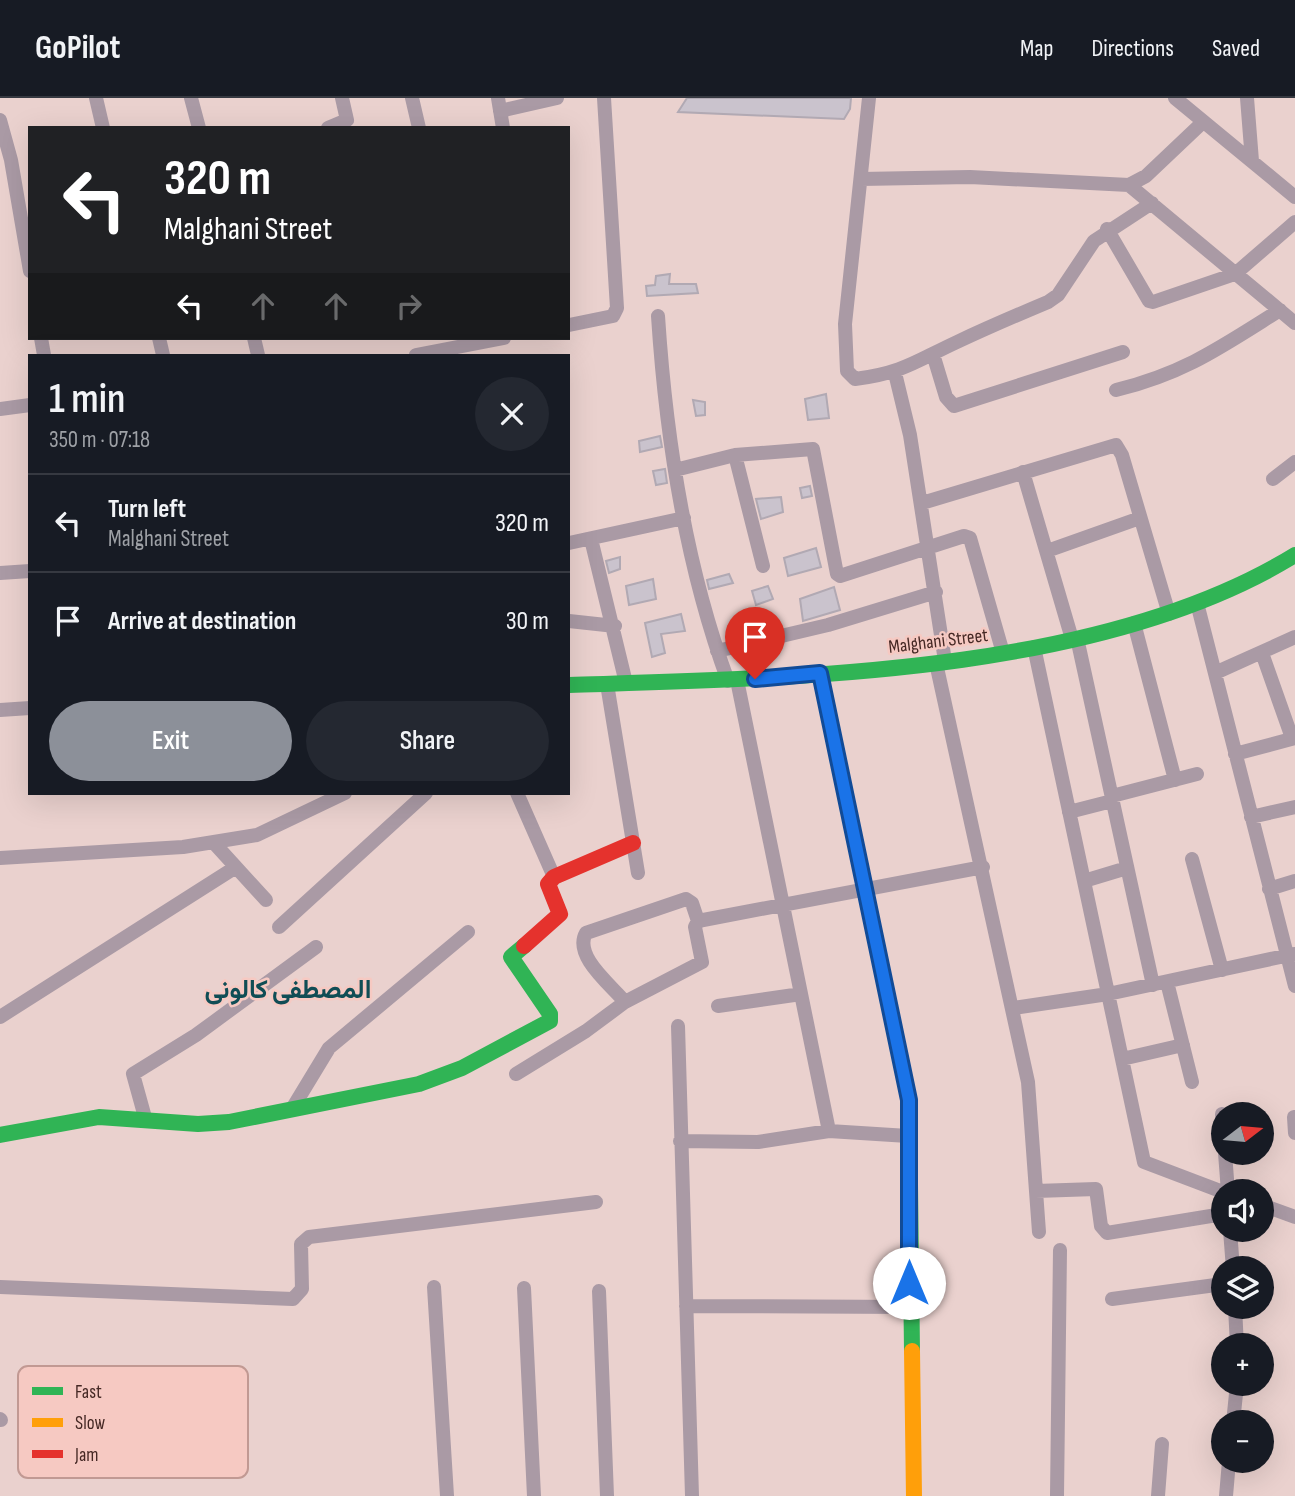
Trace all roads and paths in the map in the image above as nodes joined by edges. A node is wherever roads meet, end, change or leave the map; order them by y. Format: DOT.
graph roads {
  1 [pos="96,98"];
  2 [pos="191,98"];
  3 [pos="342,98"];
  4 [pos="412,98"];
  5 [pos="557,98"];
  6 [pos="604,98"];
  7 [pos="869,98"];
  8 [pos="1175,98"];
  9 [pos="1247,98"];
  10 [pos="499,105"];
  11 [pos="0,120"];
  12 [pos="1202,122"];
  13 [pos="103,126"];
  14 [pos="198,126"];
  15 [pos="333,126"];
  16 [pos="419,126"];
  17 [pos="503,126"];
  18 [pos="1252,161"];
  19 [pos="861,179"];
  20 [pos="1129,185"];
  21 [pos="1295,197"];
  22 [pos="1152,203"];
  23 [pos="1295,222"];
  24 [pos="1107,229"];
  25 [pos="28,260"];
  26 [pos="1235,274"];
  27 [pos="658,316"];
  28 [pos="1290,316"];
  29 [pos="570,325"];
  30 [pos="494,340"];
  31 [pos="464,346"];
  32 [pos="1123,352"];
  33 [pos="421,354"];
  34 [pos="933,354"];
  35 [pos="895,373"];
  36 [pos="1116,390"];
  37 [pos="28,405"];
  38 [pos="0,409"];
  39 [pos="735,455"];
  40 [pos="1295,462"];
  41 [pos="675,470"];
  42 [pos="1023,472"];
  43 [pos="1273,480"];
  44 [pos="922,503"];
  45 [pos="1140,517"];
  46 [pos="684,518"];
  47 [pos="591,539"];
  48 [pos="570,543"];
  49 [pos="929,547"];
  50 [pos="1047,551"];
  51 [pos="1295,555"];
  52 [pos="762,566"];
  53 [pos="28,571"];
  54 [pos="0,573"];
  55 [pos="936,593"];
  56 [pos="1197,603"];
  57 [pos="1169,614"];
  58 [pos="570,621"];
  59 [pos="1134,623"];
  60 [pos="615,626"];
  61 [pos="1074,638"];
  62 [pos="1295,638"];
  63 [pos="1034,647"];
  64 [pos="717,651"];
  65 [pos="1003,653"];
  66 [pos="1262,653"];
  67 [pos="941,662"];
  68 [pos="820,673"];
  69 [pos="1215,673"];
  70 [pos="733,680"];
  71 [pos="626,683"];
  72 [pos="607,684"];
  73 [pos="570,685"];
  74 [pos="28,708"];
  75 [pos="0,710"];
  76 [pos="1293,738"];
  77 [pos="1235,754"];
  78 [pos="1197,774"];
  79 [pos="1175,780"];
  80 [pos="341,795"];
  81 [pos="424,795"];
  82 [pos="518,795"];
  83 [pos="1112,799"];
  84 [pos="1295,807"];
  85 [pos="1069,812"];
  86 [pos="1251,817"];
  87 [pos="214,843"];
  88 [pos="633,843"];
  89 [pos="0,858"];
  90 [pos="1192,859"];
  91 [pos="236,867"];
  92 [pos="983,867"];
  93 [pos="1127,868"];
  94 [pos="638,873"];
  95 [pos="554,877"];
  96 [pos="1084,881"];
  97 [pos="1295,881"];
  98 [pos="865,888"];
  99 [pos="1269,888"];
  100 [pos="266,900"];
  101 [pos="783,905"];
  102 [pos="698,921"];
  103 [pos="279,927"];
  104 [pos="468,932"];
  105 [pos="316,947"];
  106 [pos="1291,955"];
  107 [pos="1222,970"];
  108 [pos="1160,984"];
  109 [pos="1295,986"];
  110 [pos="801,994"];
  111 [pos="1108,994"];
  112 [pos="625,1002"];
  113 [pos="718,1006"];
  114 [pos="1014,1008"];
  115 [pos="0,1017"];
  116 [pos="678,1026"];
  117 [pos="1183,1045"];
  118 [pos="1122,1059"];
  119 [pos="516,1074"];
  120 [pos="1192,1082"];
  121 [pos="292,1110"];
  122 [pos="1294,1117"];
  123 [pos="146,1121"];
  124 [pos="829,1131"];
  125 [pos="1295,1133"];
  126 [pos="0,1135"];
  127 [pos="908,1136"];
  128 [pos="680,1141"];
  129 [pos="1211,1187"];
  130 [pos="1036,1191"];
  131 [pos="596,1202"];
  132 [pos="1274,1209"];
  133 [pos="1211,1216"];
  134 [pos="1295,1217"];
  135 [pos="1039,1232"];
  136 [pos="1060,1250"];
  137 [pos="1211,1286"];
  138 [pos="0,1287"];
  139 [pos="434,1287"];
  140 [pos="524,1288"];
  141 [pos="599,1292"];
  142 [pos="1112,1299"];
  143 [pos="687,1306"];
  144 [pos="909,1307"];
  145 [pos="1162,1444"];
  146 [pos="1228,1473"];
  147 [pos="447,1496"];
  148 [pos="534,1496"];
  149 [pos="607,1496"];
  150 [pos="692,1496"];
  151 [pos="914,1496"];
  152 [pos="1057,1496"];
  153 [pos="1158,1496"];
  154 [pos="1226,1496"];
  1 -- 13 [label="street"];
  2 -- 14 [label="street"];
  3 -- 15 [label="street"];
  4 -- 16 [label="street"];
  5 -- 10 [label="street"];
  6 -- 29 [label="street"];
  7 -- 19 [label="street"];
  8 -- 12 [label="street"];
  9 -- 18 [label="street"];
  10 -- 17 [label="street"];
  11 -- 25 [label="street"];
  12 -- 18 [label="street"];
  12 -- 20 [label="street"];
  18 -- 21 [label="street"];
  19 -- 20 [label="street"];
  19 -- 35 [label="street"];
  20 -- 22 [label="street"];
  22 -- 24 [label="street"];
  22 -- 26 [label="street"];
  23 -- 26 [label="street"];
  24 -- 26 [label="street"];
  24 -- 34 [label="street"];
  26 -- 28 [label="street"];
  27 -- 41 [label="street"];
  28 -- 36 [label="street"];
  30 -- 31 [label="street"];
  31 -- 33 [label="street"];
  32 -- 34 [label="street"];
  34 -- 35 [label="street"];
  35 -- 44 [label="street"];
  37 -- 38 [label="street"];
  39 -- 41 [label="street"];
  39 -- 49 [label="street"];
  39 -- 52 [label="street"];
  40 -- 43 [label="street"];
  41 -- 46 [label="street"];
  42 -- 44 [label="street"];
  42 -- 45 [label="street"];
  42 -- 50 [label="street"];
  44 -- 49 [label="street"];
  45 -- 50 [label="street"];
  45 -- 57 [label="street"];
  46 -- 47 [label="street"];
  46 -- 64 [label="street"];
  47 -- 48 [label="street"];
  47 -- 60 [label="street"];
  49 -- 55 [label="street"];
  49 -- 65 [label="street"];
  50 -- 61 [label="street"];
  51 -- 56 [label="street, Malghani Street"];
  53 -- 54 [label="street"];
  55 -- 64 [label="street"];
  55 -- 67 [label="street"];
  56 -- 57 [label="street, Malghani Street"];
  56 -- 69 [label="street"];
  57 -- 59 [label="street, Malghani Street"];
  58 -- 60 [label="street"];
  59 -- 61 [label="street, Malghani Street"];
  59 -- 79 [label="street"];
  60 -- 71 [label="street"];
  61 -- 63 [label="street, Malghani Street"];
  61 -- 83 [label="street"];
  62 -- 66 [label="street"];
  63 -- 65 [label="street, Malghani Street"];
  63 -- 85 [label="street"];
  64 -- 70 [label="street"];
  65 -- 67 [label="street, Malghani Street"];
  66 -- 69 [label="street"];
  66 -- 76 [label="street"];
  67 -- 68 [label="street, Malghani Street"];
  67 -- 92 [label="street"];
  68 -- 70 [label="street, Malghani Street"];
  68 -- 98 [label="street"];
  69 -- 77 [label="street"];
  70 -- 71 [label="street, Malghani Street"];
  70 -- 101 [label="street"];
  71 -- 72 [label="street, Malghani Street"];
  72 -- 73 [label="street, Malghani Street"];
  72 -- 88 [label="street"];
  74 -- 75 [label="street"];
  76 -- 77 [label="street"];
  77 -- 86 [label="street"];
  78 -- 79 [label="street"];
  79 -- 83 [label="street"];
  80 -- 87 [label="street"];
  81 -- 103 [label="street"];
  82 -- 95 [label="street"];
  83 -- 85 [label="street"];
  83 -- 93 [label="street"];
  84 -- 86 [label="street"];
  85 -- 96 [label="street"];
  86 -- 99 [label="street"];
  87 -- 89 [label="street"];
  87 -- 91 [label="street"];
  88 -- 94 [label="street"];
  88 -- 95 [label="street"];
  90 -- 107 [label="street"];
  91 -- 100 [label="street"];
  91 -- 115 [label="street"];
  92 -- 98 [label="street"];
  92 -- 114 [label="street"];
  93 -- 96 [label="street"];
  93 -- 108 [label="street"];
  95 -- 121 [label="street"];
  96 -- 111 [label="street"];
  97 -- 99 [label="street"];
  98 -- 101 [label="street"];
  98 -- 127 [label="street"];
  99 -- 106 [label="street"];
  101 -- 102 [label="street"];
  101 -- 110 [label="street"];
  102 -- 112 [label="street"];
  102 -- 112 [label="street"];
  104 -- 121 [label="street"];
  105 -- 123 [label="street"];
  106 -- 107 [label="street"];
  106 -- 109 [label="street"];
  107 -- 108 [label="street"];
  108 -- 111 [label="street"];
  108 -- 117 [label="street"];
  110 -- 113 [label="street"];
  110 -- 124 [label="street"];
  111 -- 114 [label="street"];
  111 -- 118 [label="street"];
  112 -- 119 [label="street"];
  114 -- 130 [label="street"];
  116 -- 128 [label="street"];
  117 -- 118 [label="street"];
  117 -- 120 [label="street"];
  118 -- 129 [label="street"];
  121 -- 123 [label="street"];
  122 -- 125 [label="street"];
  123 -- 126 [label="street"];
  124 -- 127 [label="street"];
  124 -- 128 [label="street"];
  127 -- 144 [label="street"];
  128 -- 143 [label="street"];
  130 -- 133 [label="street"];
  130 -- 135 [label="street"];
  131 -- 138 [label="street"];
  132 -- 134 [label="street"];
  136 -- 152 [label="street"];
  137 -- 142 [label="street"];
  139 -- 147 [label="street"];
  140 -- 148 [label="street"];
  141 -- 149 [label="street"];
  143 -- 144 [label="street"];
  143 -- 150 [label="street"];
  144 -- 151 [label="street"];
  145 -- 153 [label="street"];
  146 -- 154 [label="street"];
}
